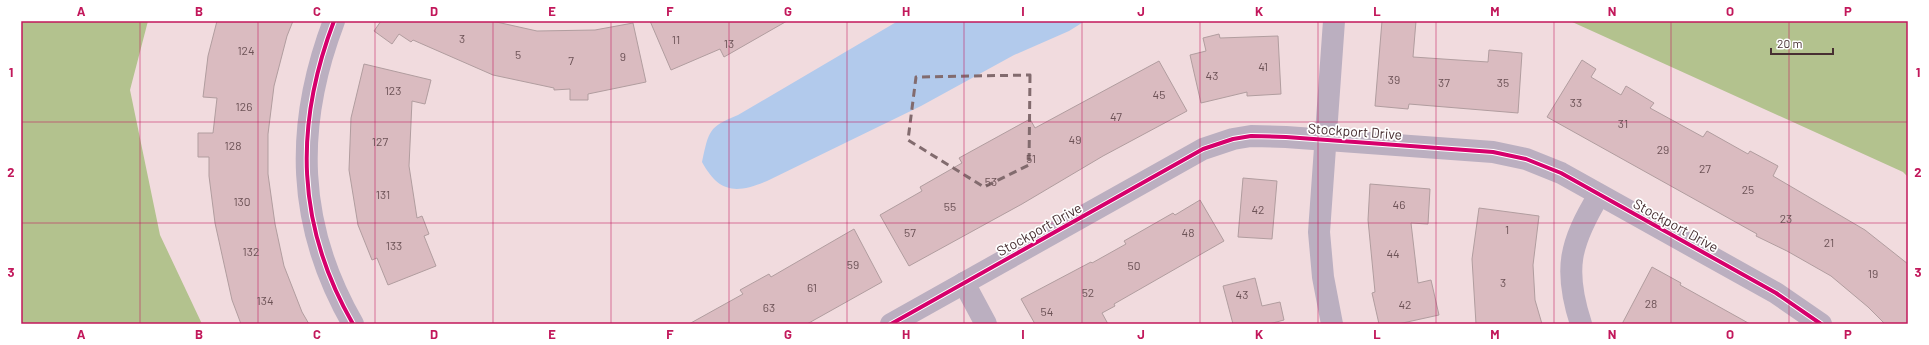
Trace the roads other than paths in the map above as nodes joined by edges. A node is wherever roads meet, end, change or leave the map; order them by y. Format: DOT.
graph roads {
  1 [pos="334,21"];
  2 [pos="1334,21"];
  3 [pos="1326,140"];
  4 [pos="1599,195"];
  5 [pos="964,283"];
  6 [pos="353,324"];
  7 [pos="891,324"];
  8 [pos="986,324"];
  9 [pos="1332,324"];
  10 [pos="1581,324"];
  11 [pos="1821,324"];
  1 -- 6 [label="street"];
  2 -- 3 [label="street"];
  3 -- 4 [label="street, Stockport Drive"];
  3 -- 5 [label="street, Stockport Drive"];
  3 -- 9 [label="street"];
  4 -- 10 [label="street"];
  4 -- 11 [label="street, Stockport Drive"];
  5 -- 7 [label="street, Stockport Drive"];
  5 -- 8 [label="street"];
}
